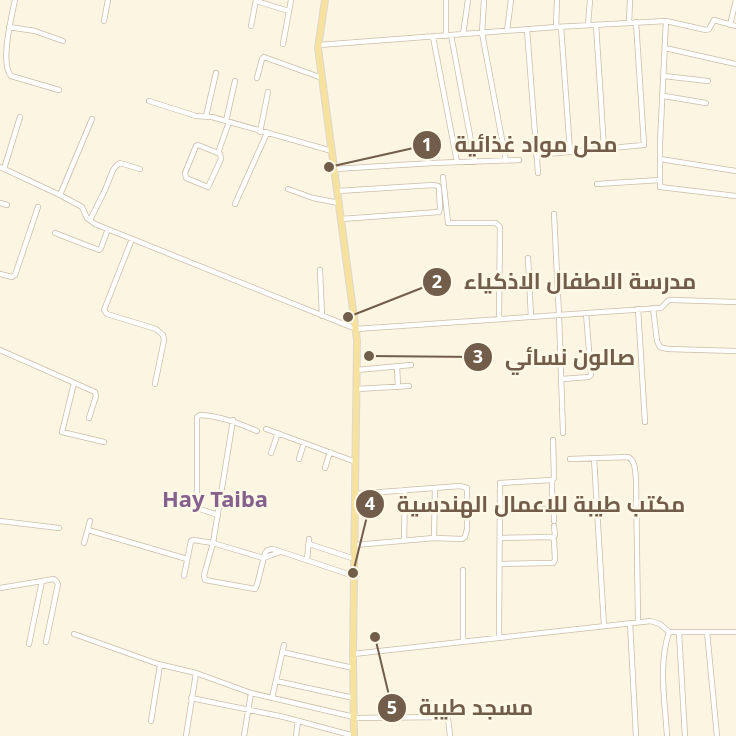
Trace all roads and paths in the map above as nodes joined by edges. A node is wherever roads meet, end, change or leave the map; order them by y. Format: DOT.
graph roads {
  1 [pos="15,0"];
  2 [pos="108,0"];
  3 [pos="256,0"];
  4 [pos="291,0"];
  5 [pos="446,0"];
  6 [pos="468,0"];
  7 [pos="484,0"];
  8 [pos="512,0"];
  9 [pos="557,0"];
  10 [pos="590,0"];
  11 [pos="630,0"];
  12 [pos="323,1"];
  13 [pos="736,2"];
  14 [pos="289,11"];
  15 [pos="104,21"];
  16 [pos="666,21"];
  17 [pos="636,22"];
  18 [pos="628,23"];
  19 [pos="588,25"];
  20 [pos="596,25"];
  21 [pos="251,26"];
  22 [pos="733,26"];
  23 [pos="9,27"];
  24 [pos="558,27"];
  25 [pos="527,30"];
  26 [pos="507,31"];
  27 [pos="482,33"];
  28 [pos="463,34"];
  29 [pos="449,35"];
  30 [pos="433,37"];
  31 [pos="63,41"];
  32 [pos="283,44"];
  33 [pos="319,45"];
  34 [pos="665,48"];
  35 [pos="736,64"];
  36 [pos="216,73"];
  37 [pos="664,76"];
  38 [pos="257,78"];
  39 [pos="322,78"];
  40 [pos="235,81"];
  41 [pos="708,81"];
  42 [pos="59,90"];
  43 [pos="268,92"];
  44 [pos="664,96"];
  45 [pos="149,101"];
  46 [pos="706,102"];
  47 [pos="206,116"];
  48 [pos="20,117"];
  49 [pos="92,119"];
  50 [pos="227,122"];
  51 [pos="260,132"];
  52 [pos="267,134"];
  53 [pos="604,148"];
  54 [pos="332,151"];
  55 [pos="570,152"];
  56 [pos="218,153"];
  57 [pos="536,155"];
  58 [pos="660,159"];
  59 [pos="519,160"];
  60 [pos="506,161"];
  61 [pos="457,162"];
  62 [pos="475,162"];
  63 [pos="2,168"];
  64 [pos="140,169"];
  65 [pos="335,169"];
  66 [pos="736,171"];
  67 [pos="538,173"];
  68 [pos="442,177"];
  69 [pos="660,180"];
  70 [pos="597,184"];
  71 [pos="288,189"];
  72 [pos="338,191"];
  73 [pos="60,195"];
  74 [pos="736,196"];
  75 [pos="0,203"];
  76 [pos="339,203"];
  77 [pos="235,204"];
  78 [pos="7,206"];
  79 [pos="38,207"];
  80 [pos="554,214"];
  81 [pos="341,219"];
  82 [pos="90,220"];
  83 [pos="108,229"];
  84 [pos="55,233"];
  85 [pos="132,239"];
  86 [pos="528,258"];
  87 [pos="320,270"];
  88 [pos="0,274"];
  89 [pos="736,302"];
  90 [pos="653,308"];
  91 [pos="638,309"];
  92 [pos="586,313"];
  93 [pos="322,315"];
  94 [pos="559,315"];
  95 [pos="531,317"];
  96 [pos="499,319"];
  97 [pos="356,329"];
  98 [pos="0,350"];
  99 [pos="736,351"];
  100 [pos="411,365"];
  101 [pos="397,366"];
  102 [pos="357,370"];
  103 [pos="562,379"];
  104 [pos="74,383"];
  105 [pos="155,384"];
  106 [pos="409,386"];
  107 [pos="398,387"];
  108 [pos="357,389"];
  109 [pos="88,418"];
  110 [pos="233,420"];
  111 [pos="645,422"];
  112 [pos="266,429"];
  113 [pos="257,430"];
  114 [pos="278,433"];
  115 [pos="563,433"];
  116 [pos="553,440"];
  117 [pos="104,442"];
  118 [pos="304,443"];
  119 [pos="330,452"];
  120 [pos="271,453"];
  121 [pos="594,458"];
  122 [pos="299,459"];
  123 [pos="570,459"];
  124 [pos="356,462"];
  125 [pos="325,468"];
  126 [pos="552,480"];
  127 [pos="435,488"];
  128 [pos="405,490"];
  129 [pos="356,494"];
  130 [pos="553,508"];
  131 [pos="500,512"];
  132 [pos="218,515"];
  133 [pos="0,520"];
  134 [pos="90,521"];
  135 [pos="59,528"];
  136 [pos="88,530"];
  137 [pos="434,538"];
  138 [pos="500,538"];
  139 [pos="553,538"];
  140 [pos="404,541"];
  141 [pos="84,543"];
  142 [pos="213,543"];
  143 [pos="355,545"];
  144 [pos="263,558"];
  145 [pos="355,559"];
  146 [pos="187,560"];
  147 [pos="307,560"];
  148 [pos="500,564"];
  149 [pos="463,570"];
  150 [pos="184,576"];
  151 [pos="354,576"];
  152 [pos="42,581"];
  153 [pos="0,588"];
  154 [pos="638,622"];
  155 [pos="630,623"];
  156 [pos="604,626"];
  157 [pos="734,631"];
  158 [pos="669,632"];
  159 [pos="707,632"];
  160 [pos="679,633"];
  161 [pos="74,634"];
  162 [pos="499,638"];
  163 [pos="736,638"];
  164 [pos="46,642"];
  165 [pos="462,642"];
  166 [pos="29,644"];
  167 [pos="284,645"];
  168 [pos="282,651"];
  169 [pos="353,654"];
  170 [pos="160,665"];
  171 [pos="353,668"];
  172 [pos="196,673"];
  173 [pos="276,681"];
  174 [pos="251,693"];
  175 [pos="191,698"];
  176 [pos="272,698"];
  177 [pos="354,698"];
  178 [pos="248,710"];
  179 [pos="354,717"];
  180 [pos="151,721"];
  181 [pos="298,721"];
  182 [pos="186,736"];
  183 [pos="244,736"];
  184 [pos="296,736"];
  185 [pos="354,736"];
  186 [pos="450,736"];
  187 [pos="636,736"];
  188 [pos="667,736"];
  189 [pos="685,736"];
  190 [pos="717,736"];
  1 -- 23 [label="street"];
  2 -- 15 [label="street"];
  3 -- 14 [label="street"];
  3 -- 21 [label="street"];
  4 -- 14 [label="street"];
  5 -- 29 [label="street"];
  6 -- 28 [label="street"];
  7 -- 27 [label="street"];
  8 -- 26 [label="street"];
  9 -- 24 [label="street"];
  10 -- 19 [label="street"];
  11 -- 18 [label="street"];
  12 -- 33 [label="main road"];
  13 -- 22 [label="street"];
  14 -- 32 [label="street"];
  16 -- 17 [label="street"];
  16 -- 22 [label="street"];
  16 -- 34 [label="street"];
  17 -- 18 [label="street"];
  17 -- 53 [label="street"];
  18 -- 20 [label="street"];
  19 -- 20 [label="street"];
  19 -- 24 [label="street"];
  20 -- 53 [label="street"];
  23 -- 31 [label="street"];
  23 -- 42 [label="street"];
  24 -- 25 [label="street"];
  24 -- 55 [label="street"];
  25 -- 26 [label="street"];
  25 -- 57 [label="street"];
  26 -- 27 [label="street"];
  27 -- 28 [label="street"];
  27 -- 60 [label="street"];
  28 -- 29 [label="street"];
  29 -- 30 [label="street"];
  29 -- 62 [label="street"];
  30 -- 33 [label="street"];
  30 -- 61 [label="street"];
  33 -- 39 [label="main road"];
  34 -- 35 [label="street"];
  34 -- 37 [label="street"];
  36 -- 47 [label="street"];
  37 -- 41 [label="street"];
  37 -- 44 [label="street"];
  38 -- 39 [label="street"];
  39 -- 54 [label="main road"];
  40 -- 50 [label="street"];
  43 -- 51 [label="street"];
  44 -- 46 [label="street"];
  44 -- 58 [label="street"];
  45 -- 47 [label="street"];
  47 -- 50 [label="street"];
  48 -- 63 [label="street"];
  49 -- 73 [label="street"];
  50 -- 51 [label="street"];
  50 -- 56 [label="street"];
  51 -- 52 [label="street"];
  52 -- 54 [label="street"];
  52 -- 77 [label="street"];
  53 -- 55 [label="street"];
  54 -- 65 [label="main road"];
  55 -- 57 [label="street"];
  56 -- 56 [label="street"];
  57 -- 67 [label="street"];
  58 -- 66 [label="street"];
  58 -- 69 [label="street"];
  59 -- 60 [label="street"];
  60 -- 62 [label="street"];
  61 -- 62 [label="street"];
  61 -- 65 [label="street"];
  63 -- 73 [label="street"];
  64 -- 82 [label="street"];
  65 -- 72 [label="main road"];
  68 -- 96 [label="street"];
  69 -- 70 [label="street"];
  69 -- 74 [label="street"];
  71 -- 76 [label="street"];
  72 -- 76 [label="main road"];
  72 -- 81 [label="street"];
  73 -- 82 [label="street"];
  75 -- 78 [label="street"];
  76 -- 81 [label="main road"];
  79 -- 88 [label="street"];
  80 -- 94 [label="street"];
  81 -- 97 [label="main road"];
  82 -- 83 [label="street"];
  83 -- 84 [label="street"];
  83 -- 85 [label="street"];
  85 -- 93 [label="street"];
  85 -- 105 [label="street"];
  86 -- 95 [label="street"];
  87 -- 93 [label="street"];
  89 -- 90 [label="street"];
  90 -- 91 [label="street"];
  90 -- 99 [label="street"];
  91 -- 92 [label="street"];
  91 -- 111 [label="street"];
  92 -- 94 [label="street"];
  92 -- 103 [label="street"];
  93 -- 97 [label="street"];
  94 -- 95 [label="street"];
  94 -- 103 [label="street"];
  95 -- 96 [label="street"];
  96 -- 97 [label="street"];
  97 -- 102 [label="main road"];
  98 -- 104 [label="street"];
  100 -- 101 [label="street"];
  101 -- 102 [label="street"];
  101 -- 107 [label="street"];
  102 -- 108 [label="main road"];
  103 -- 115 [label="street"];
  104 -- 109 [label="street"];
  104 -- 117 [label="street"];
  106 -- 107 [label="street"];
  107 -- 108 [label="street"];
  108 -- 124 [label="main road"];
  110 -- 113 [label="street"];
  110 -- 132 [label="street"];
  110 -- 132 [label="street"];
  112 -- 114 [label="street"];
  114 -- 118 [label="street"];
  114 -- 120 [label="street"];
  116 -- 126 [label="street"];
  118 -- 119 [label="street"];
  118 -- 122 [label="street"];
  119 -- 124 [label="street"];
  119 -- 125 [label="street"];
  121 -- 123 [label="street"];
  121 -- 154 [label="street"];
  121 -- 156 [label="street"];
  124 -- 129 [label="main road"];
  126 -- 130 [label="street"];
  126 -- 131 [label="street"];
  127 -- 128 [label="street"];
  127 -- 137 [label="street"];
  127 -- 137 [label="street"];
  128 -- 129 [label="street"];
  128 -- 140 [label="street"];
  129 -- 143 [label="main road"];
  130 -- 131 [label="street"];
  130 -- 139 [label="street"];
  131 -- 138 [label="street"];
  132 -- 142 [label="street"];
  133 -- 135 [label="street"];
  134 -- 136 [label="street"];
  136 -- 141 [label="street"];
  136 -- 146 [label="street"];
  137 -- 140 [label="street"];
  138 -- 139 [label="street"];
  138 -- 148 [label="street"];
  139 -- 148 [label="street"];
  140 -- 143 [label="street"];
  142 -- 144 [label="street"];
  142 -- 144 [label="street"];
  142 -- 146 [label="street"];
  143 -- 145 [label="main road"];
  144 -- 147 [label="street"];
  145 -- 147 [label="street"];
  145 -- 151 [label="main road"];
  146 -- 150 [label="street"];
  147 -- 151 [label="street"];
  148 -- 162 [label="street"];
  149 -- 165 [label="street"];
  151 -- 169 [label="main road"];
  152 -- 153 [label="street"];
  152 -- 164 [label="street"];
  152 -- 166 [label="street"];
  154 -- 155 [label="street"];
  154 -- 158 [label="street"];
  155 -- 156 [label="street"];
  155 -- 187 [label="street"];
  156 -- 162 [label="street"];
  157 -- 159 [label="street"];
  157 -- 163 [label="street"];
  158 -- 160 [label="street"];
  158 -- 188 [label="street"];
  159 -- 160 [label="street"];
  159 -- 190 [label="street"];
  160 -- 189 [label="street"];
  161 -- 170 [label="street"];
  162 -- 165 [label="street"];
  165 -- 169 [label="street"];
  167 -- 168 [label="street"];
  168 -- 171 [label="street"];
  168 -- 173 [label="street"];
  169 -- 171 [label="main road"];
  170 -- 172 [label="street"];
  170 -- 180 [label="street"];
  171 -- 177 [label="main road"];
  172 -- 174 [label="street"];
  172 -- 175 [label="street"];
  173 -- 176 [label="street"];
  173 -- 177 [label="street"];
  174 -- 176 [label="street"];
  174 -- 178 [label="street"];
  175 -- 178 [label="street"];
  175 -- 182 [label="street"];
  176 -- 179 [label="street"];
  177 -- 179 [label="main road"];
  178 -- 181 [label="street"];
  178 -- 183 [label="street"];
  179 -- 185 [label="main road"];
  179 -- 186 [label="street"];
  181 -- 184 [label="street"];
  181 -- 185 [label="street"];
}
